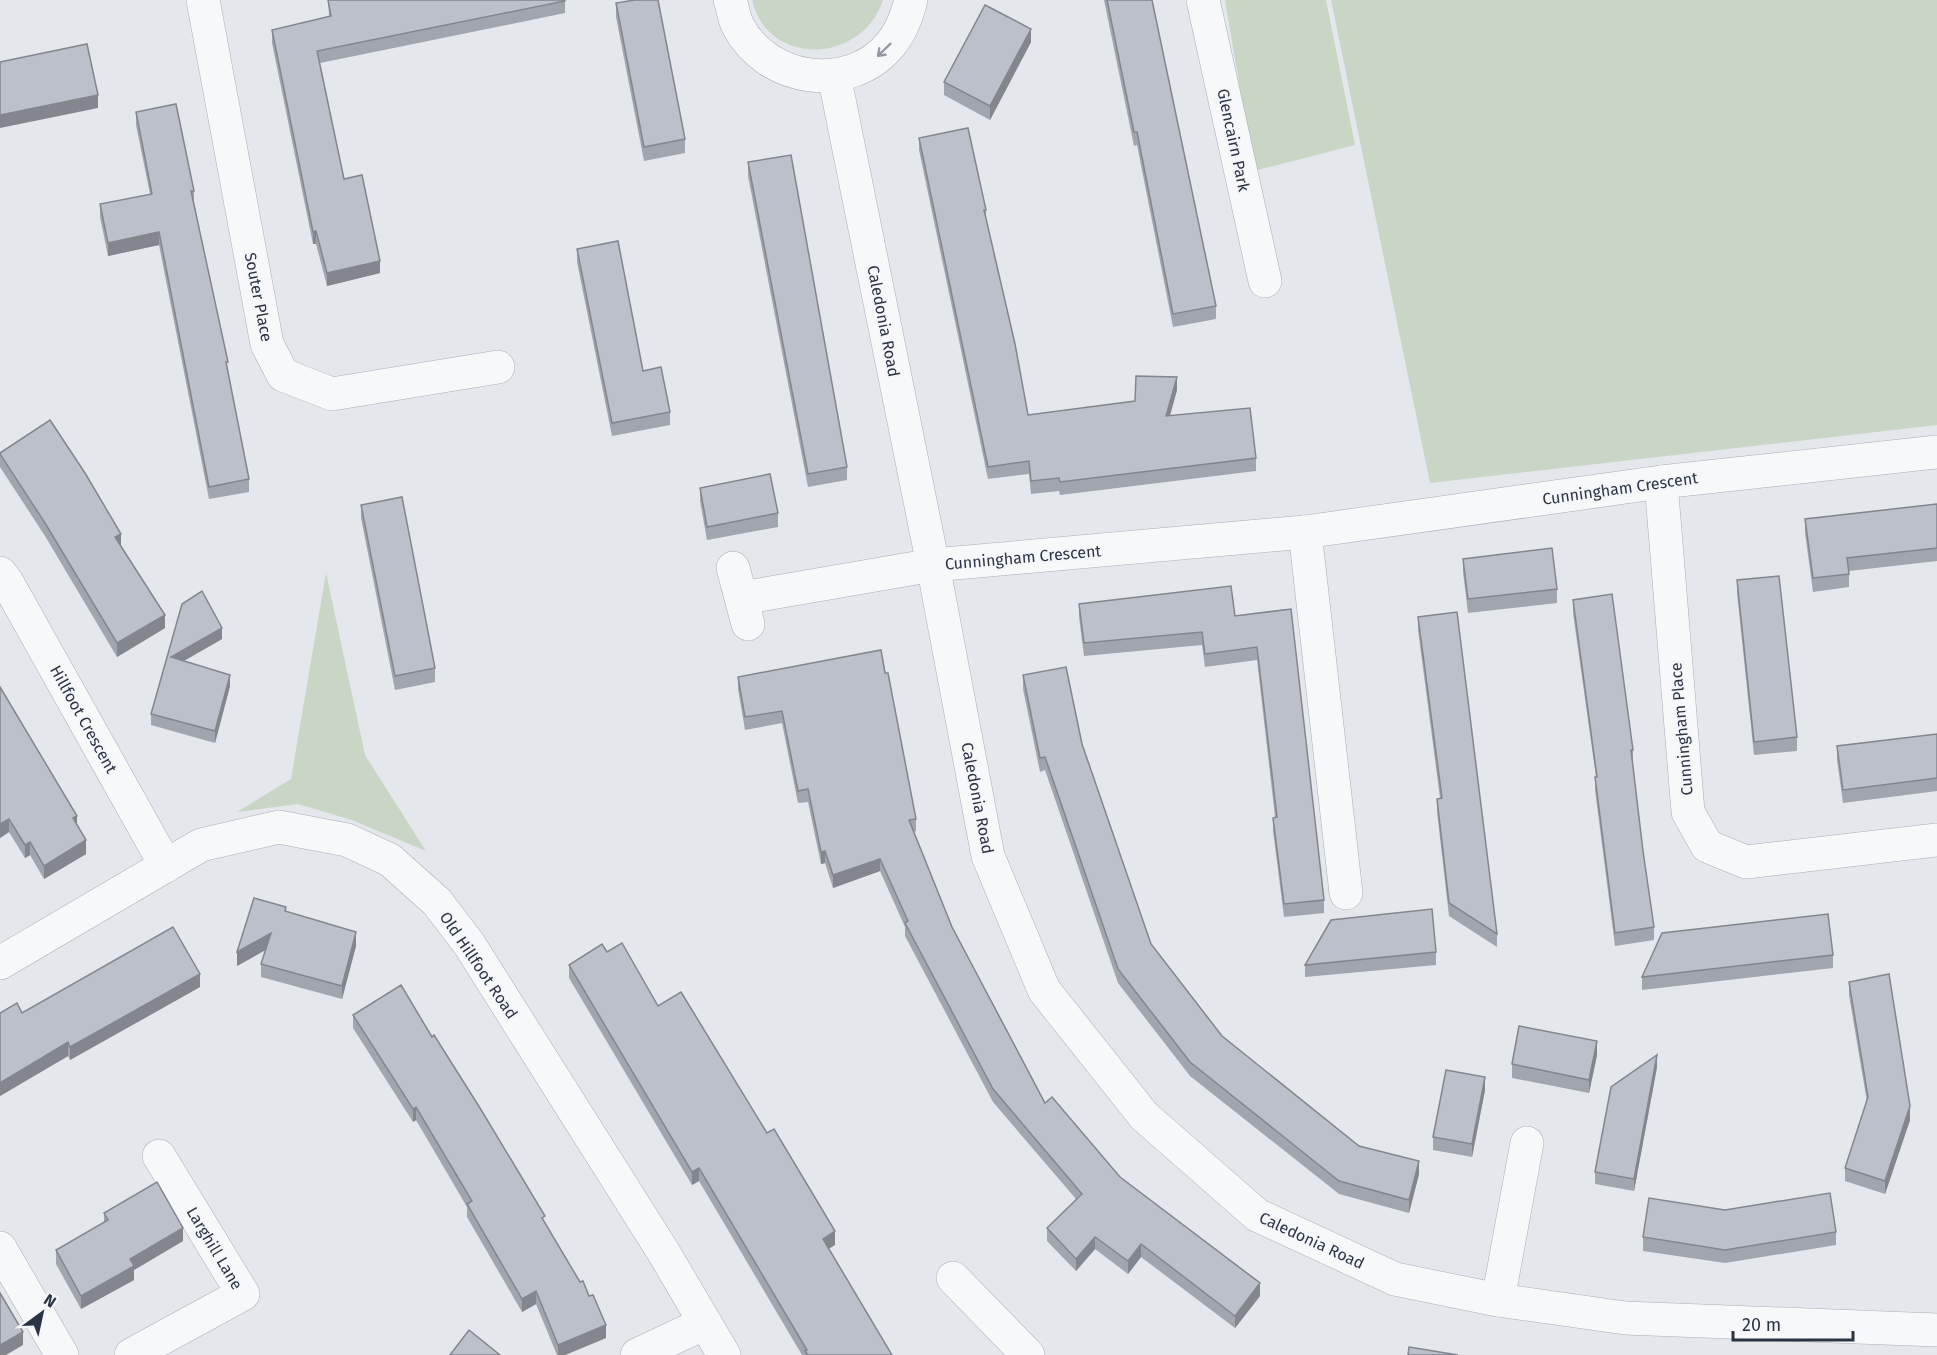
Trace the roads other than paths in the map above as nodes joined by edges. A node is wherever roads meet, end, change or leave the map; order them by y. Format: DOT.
graph roads {
  1 [pos="203,0"];
  2 [pos="730,0"];
  3 [pos="911,0"];
  4 [pos="1203,0"];
  5 [pos="834,75"];
  6 [pos="1265,280"];
  7 [pos="498,367"];
  8 [pos="1937,452"];
  9 [pos="1661,482"];
  10 [pos="1305,532"];
  11 [pos="933,565"];
  12 [pos="0,573"];
  13 [pos="741,596"];
  14 [pos="1937,840"];
  15 [pos="166,866"];
  16 [pos="1346,893"];
  17 [pos="0,963"];
  18 [pos="1527,1143"];
  19 [pos="159,1156"];
  20 [pos="0,1248"];
  21 [pos="953,1278"];
  22 [pos="1498,1300"];
  23 [pos="705,1323"];
  24 [pos="1937,1330"];
  25 [pos="62,1355"];
  26 [pos="131,1355"];
  27 [pos="637,1355"];
  28 [pos="724,1355"];
  29 [pos="1028,1355"];
  1 -- 7 [label="street, Souter Place"];
  2 -- 5 [label="street"];
  3 -- 5 [label="street, one-way"];
  4 -- 6 [label="street, Glencairn Park"];
  5 -- 11 [label="street, Caledonia Road"];
  8 -- 9 [label="street, Cunningham Crescent"];
  9 -- 10 [label="street, Cunningham Crescent"];
  9 -- 14 [label="street, Cunningham Place"];
  10 -- 11 [label="street, Cunningham Crescent"];
  10 -- 16 [label="street"];
  11 -- 13 [label="street, Cunningham Crescent"];
  11 -- 22 [label="street, Caledonia Road"];
  12 -- 15 [label="street, Hillfoot Crescent"];
  15 -- 17 [label="street, Old Hillfoot Road"];
  15 -- 23 [label="street, Old Hillfoot Road"];
  18 -- 22 [label="street"];
  19 -- 26 [label="street, Larghill Lane"];
  20 -- 25 [label="street"];
  21 -- 29 [label="street"];
  22 -- 24 [label="street, Caledonia Road"];
  23 -- 27 [label="street"];
  23 -- 28 [label="street, Old Hillfoot Road"];
}
